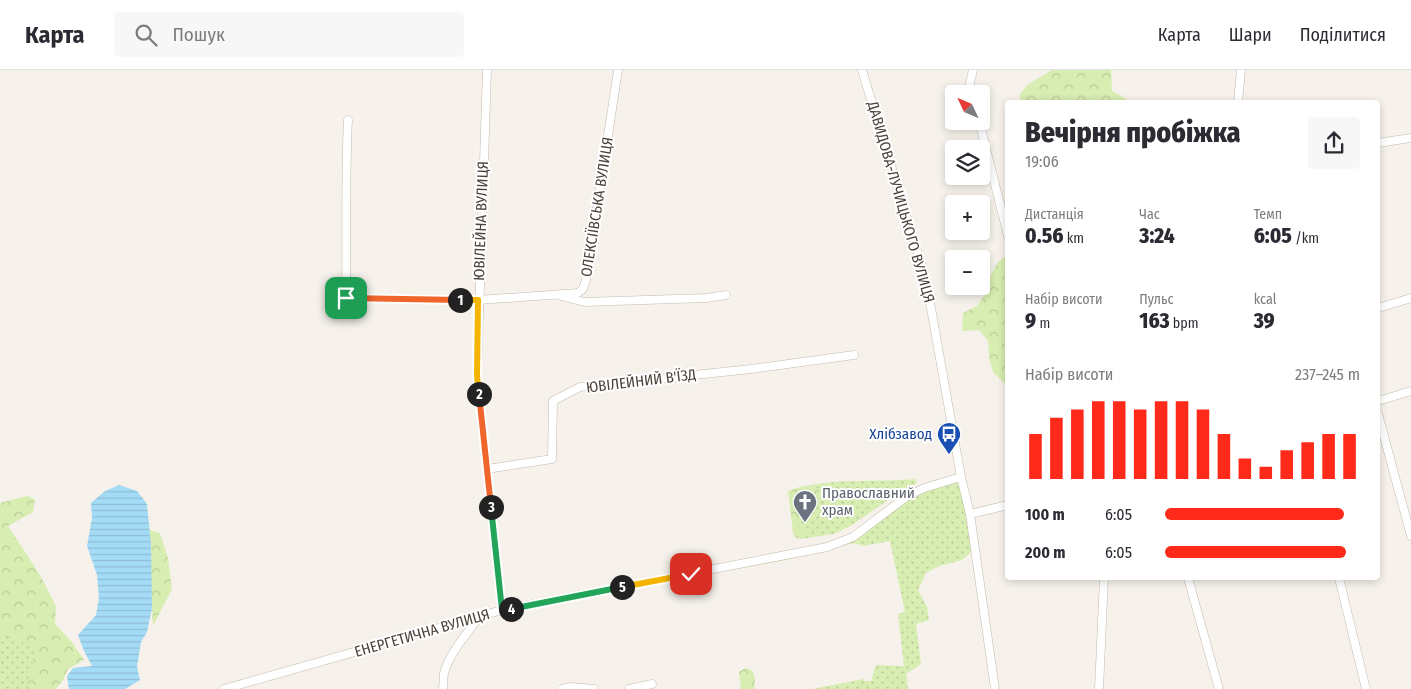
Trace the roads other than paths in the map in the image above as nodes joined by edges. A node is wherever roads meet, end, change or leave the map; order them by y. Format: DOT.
graph roads {
  1 [pos="487,70"];
  2 [pos="618,70"];
  3 [pos="862,70"];
  4 [pos="973,70"];
  5 [pos="1241,70"];
  6 [pos="970,85"];
  7 [pos="1238,100"];
  8 [pos="348,120"];
  9 [pos="981,130"];
  10 [pos="1411,138"];
  11 [pos="1380,143"];
  12 [pos="1005,224"];
  13 [pos="557,294"];
  14 [pos="726,295"];
  15 [pos="1411,298"];
  16 [pos="478,300"];
  17 [pos="1380,307"];
  18 [pos="854,354"];
  19 [pos="1411,391"];
  20 [pos="1380,400"];
  21 [pos="1380,421"];
  22 [pos="487,469"];
  23 [pos="961,477"];
  24 [pos="1005,506"];
  25 [pos="970,514"];
  26 [pos="1411,535"];
  27 [pos="1104,580"];
  28 [pos="1189,580"];
  29 [pos="1339,580"];
  30 [pos="502,610"];
  31 [pos="479,617"];
  32 [pos="652,684"];
  33 [pos="224,689"];
  34 [pos="444,689"];
  35 [pos="562,689"];
  36 [pos="594,689"];
  37 [pos="629,689"];
  38 [pos="995,689"];
  39 [pos="1099,689"];
  40 [pos="1219,689"];
  41 [pos="1366,689"];
  1 -- 16 [label="street, ЮВІЛЕЙНА ВУЛИЦЯ"];
  2 -- 13 [label="street, ОЛЕКСІЇВСЬКА ВУЛИЦЯ"];
  3 -- 23 [label="street, ДАВИДОВА-ЛУЧИЦЬКОГО ВУЛИЦЯ"];
  4 -- 6 [label="street"];
  5 -- 7 [label="street"];
  8 -- 16 [label="street, ОЛЕКСІЇВСЬКА ВУЛИЦЯ"];
  9 -- 12 [label="street"];
  10 -- 11 [label="street"];
  13 -- 14 [label="street"];
  13 -- 16 [label="street, ОЛЕКСІЇВСЬКА ВУЛИЦЯ"];
  15 -- 17 [label="street"];
  16 -- 22 [label="street, ЮВІЛЕЙНА ВУЛИЦЯ"];
  18 -- 22 [label="street, ЮВІЛЕЙНИЙ В'ЇЗД"];
  19 -- 20 [label="street"];
  21 -- 26 [label="street"];
  22 -- 30 [label="street, ЮВІЛЕЙНА ВУЛИЦЯ"];
  23 -- 25 [label="street, ДАВИДОВА-ЛУЧИЦЬКОГО ВУЛИЦЯ"];
  23 -- 30 [label="street, ЕНЕРГЕТИЧНА ВУЛИЦЯ"];
  24 -- 25 [label="street"];
  25 -- 38 [label="street, ДАВИДОВА-ЛУЧИЦЬКОГО ВУЛИЦЯ"];
  27 -- 39 [label="street"];
  28 -- 40 [label="street"];
  29 -- 41 [label="street"];
  30 -- 31 [label="street, ЕНЕРГЕТИЧНА ВУЛИЦЯ"];
  31 -- 33 [label="street, ЕНЕРГЕТИЧНА ВУЛИЦЯ"];
  31 -- 34 [label="street"];
  32 -- 37 [label="street"];
  35 -- 36 [label="street"];
}
